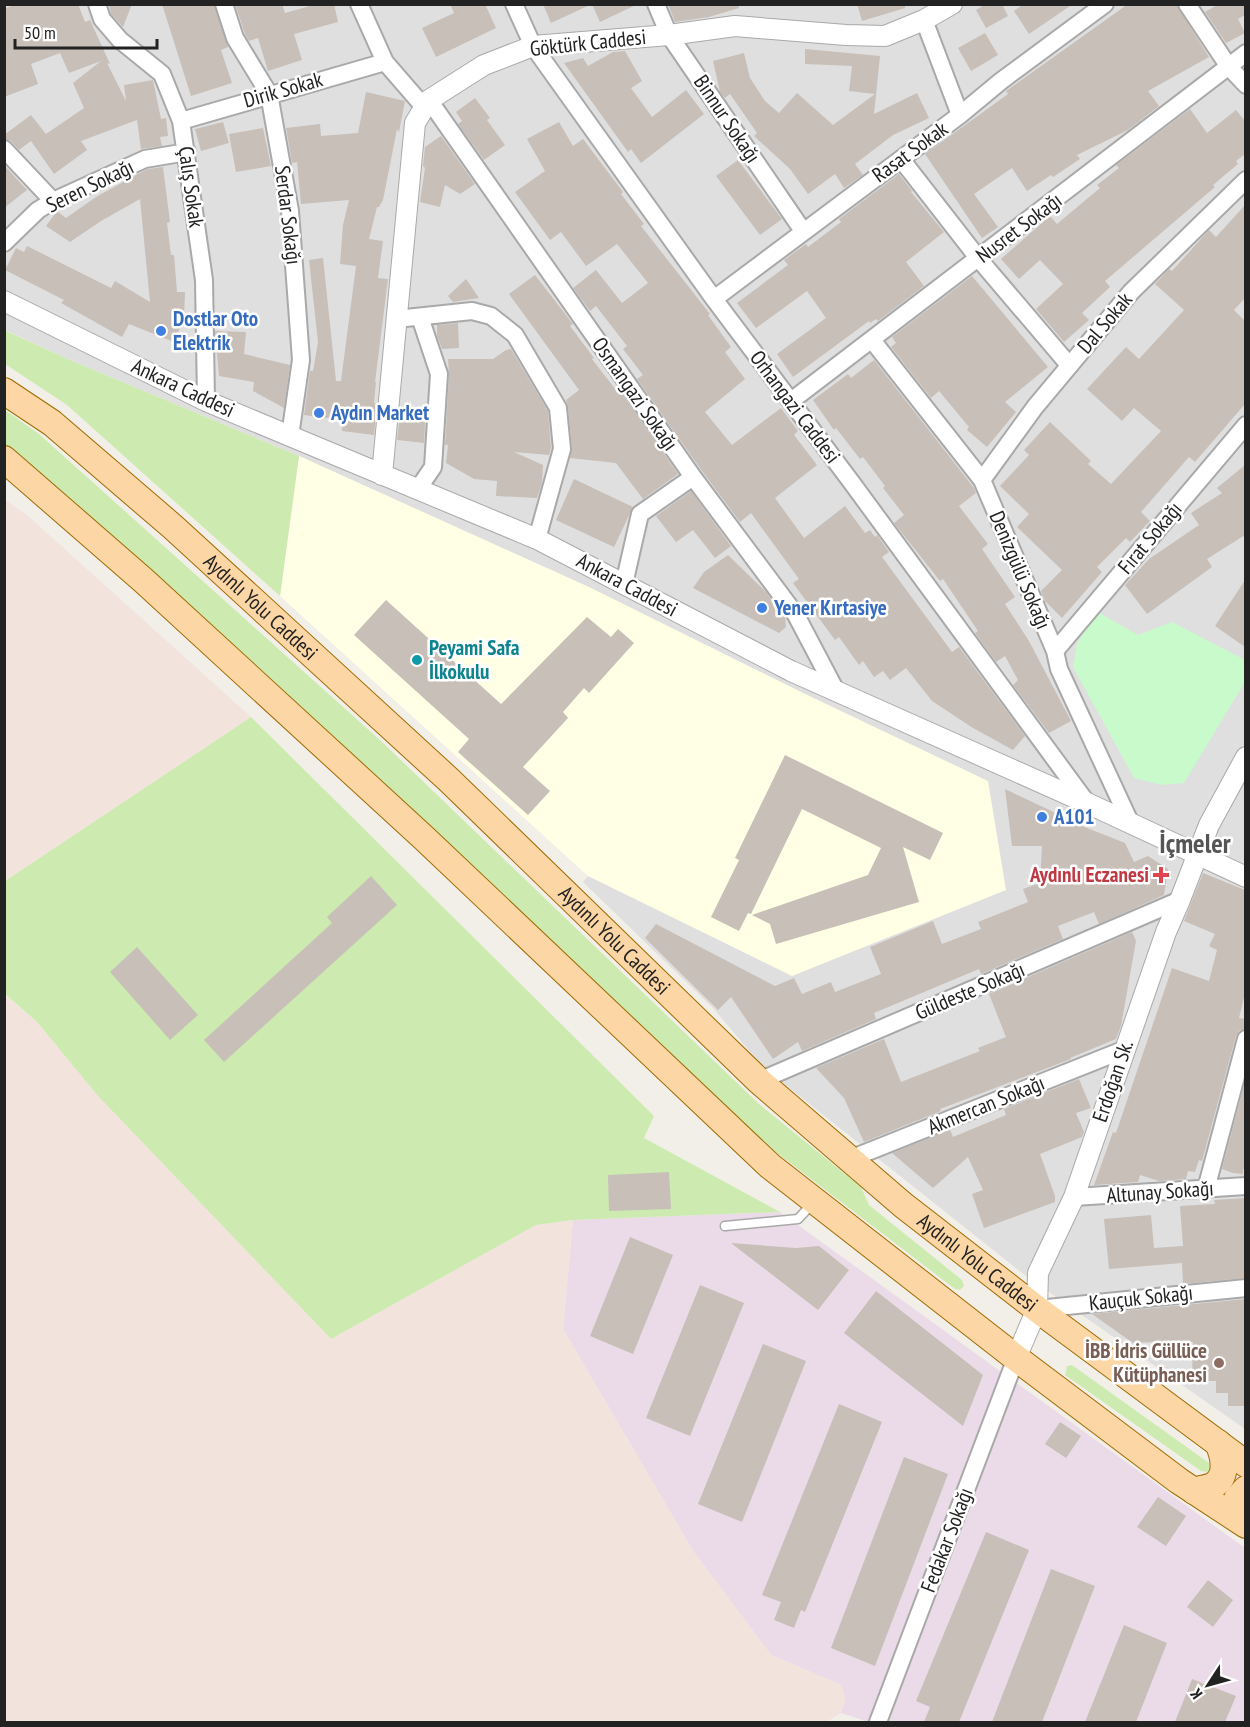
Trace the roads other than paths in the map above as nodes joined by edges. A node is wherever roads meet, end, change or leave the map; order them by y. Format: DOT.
graph roads {
  1 [pos="97,4"];
  2 [pos="224,4"];
  3 [pos="359,4"];
  4 [pos="514,4"];
  5 [pos="656,4"];
  6 [pos="952,4"];
  7 [pos="1105,4"];
  8 [pos="1187,4"];
  9 [pos="924,20"];
  10 [pos="669,35"];
  11 [pos="533,46"];
  12 [pos="1245,53"];
  13 [pos="385,62"];
  14 [pos="1229,67"];
  15 [pos="1245,86"];
  16 [pos="269,94"];
  17 [pos="427,103"];
  18 [pos="960,115"];
  19 [pos="181,120"];
  20 [pos="4,149"];
  21 [pos="187,152"];
  22 [pos="901,159"];
  23 [pos="1245,180"];
  24 [pos="53,201"];
  25 [pos="803,231"];
  26 [pos="4,243"];
  27 [pos="978,258"];
  28 [pos="714,299"];
  29 [pos="4,300"];
  30 [pos="420,317"];
  31 [pos="396,320"];
  32 [pos="872,340"];
  33 [pos="1069,365"];
  34 [pos="4,391"];
  35 [pos="206,401"];
  36 [pos="791,401"];
  37 [pos="1245,425"];
  38 [pos="290,436"];
  39 [pos="4,459"];
  40 [pos="382,475"];
  41 [pos="693,477"];
  42 [pos="982,480"];
  43 [pos="418,489"];
  44 [pos="537,539"];
  45 [pos="624,584"];
  46 [pos="1055,651"];
  47 [pos="836,690"];
  48 [pos="1245,757"];
  49 [pos="1087,802"];
  50 [pos="1130,822"];
  51 [pos="1198,853"];
  52 [pos="1245,877"];
  53 [pos="1180,900"];
  54 [pos="1245,1039"];
  55 [pos="1123,1050"];
  56 [pos="759,1081"];
  57 [pos="850,1159"];
  58 [pos="1245,1186"];
  59 [pos="1206,1189"];
  60 [pos="1074,1197"];
  61 [pos="815,1201"];
  62 [pos="725,1226"];
  63 [pos="1245,1288"];
  64 [pos="1037,1309"];
  65 [pos="1016,1358"];
  66 [pos="1218,1443"];
  67 [pos="1245,1464"];
  68 [pos="1245,1490"];
  69 [pos="1194,1491"];
  70 [pos="1245,1523"];
  71 [pos="878,1722"];
  1 -- 19 [label="street, Çalış Sokak"];
  2 -- 16 [label="street, Serdar Sokağı"];
  3 -- 13 [label="street, Osmangazi Sokağı"];
  4 -- 11 [label="street, Orhangazi Caddesi"];
  5 -- 10 [label="street, Binnur Sokağı"];
  6 -- 9 [label="street, Göktürk Caddesi"];
  7 -- 18 [label="street, Rasat Sokak"];
  8 -- 14 [label="street"];
  9 -- 10 [label="street, Göktürk Caddesi"];
  9 -- 18 [label="street"];
  10 -- 11 [label="street, Göktürk Caddesi"];
  10 -- 25 [label="street, Binnur Sokağı"];
  11 -- 17 [label="street, Göktürk Caddesi"];
  11 -- 28 [label="street, Orhangazi Caddesi"];
  12 -- 14 [label="street, Nusret Sokağı"];
  13 -- 16 [label="street, Dirik Sokak"];
  13 -- 17 [label="street, Osmangazi Sokağı"];
  14 -- 15 [label="street"];
  14 -- 27 [label="street, Nusret Sokağı"];
  16 -- 19 [label="street, Dirik Sokak"];
  16 -- 38 [label="street, Serdar Sokağı"];
  17 -- 31 [label="street"];
  17 -- 41 [label="street, Osmangazi Sokağı"];
  18 -- 22 [label="street, Rasat Sokak"];
  19 -- 21 [label="street, Çalış Sokak"];
  20 -- 24 [label="street"];
  21 -- 24 [label="street, Seren Sokağı"];
  21 -- 35 [label="street, Çalış Sokak"];
  22 -- 25 [label="street, Rasat Sokak"];
  22 -- 27 [label="street"];
  23 -- 33 [label="street, Dal Sokak"];
  24 -- 26 [label="street, Seren Sokağı"];
  25 -- 28 [label="street, Rasat Sokak"];
  27 -- 32 [label="street, Nusret Sokağı"];
  27 -- 33 [label="street"];
  28 -- 36 [label="street, Orhangazi Caddesi"];
  29 -- 35 [label="street, Ankara Caddesi"];
  30 -- 31 [label="street"];
  30 -- 43 [label="street"];
  30 -- 44 [label="street"];
  31 -- 40 [label="street"];
  32 -- 36 [label="street, Nusret Sokağı"];
  32 -- 42 [label="street, Denizgülü Sokağı"];
  33 -- 42 [label="street, Dal Sokak"];
  34 -- 56 [label="main road, Aydınlı Yolu Caddesi"];
  35 -- 38 [label="street, Ankara Caddesi"];
  36 -- 49 [label="street, Orhangazi Caddesi"];
  37 -- 46 [label="street, Fırat Sokağı"];
  38 -- 40 [label="street, Ankara Caddesi"];
  39 -- 61 [label="main road"];
  40 -- 43 [label="street, Ankara Caddesi"];
  41 -- 45 [label="street"];
  41 -- 47 [label="street, Osmangazi Sokağı"];
  42 -- 46 [label="street, Denizgülü Sokağı"];
  43 -- 44 [label="street, Ankara Caddesi"];
  44 -- 45 [label="street, Ankara Caddesi"];
  45 -- 47 [label="street, Ankara Caddesi"];
  46 -- 50 [label="street, Denizgülü Sokağı"];
  47 -- 49 [label="street, Ankara Caddesi"];
  48 -- 51 [label="street, Erdoğan Sk."];
  49 -- 50 [label="street, Ankara Caddesi"];
  50 -- 51 [label="street, Ankara Caddesi"];
  51 -- 52 [label="street, Ankara Caddesi"];
  51 -- 53 [label="street, Erdoğan Sk."];
  53 -- 55 [label="street, Erdoğan Sk."];
  53 -- 56 [label="street, Güldeste Sokağı"];
  54 -- 59 [label="street"];
  55 -- 57 [label="street, Akmercan Sokağı"];
  55 -- 60 [label="street, Erdoğan Sk."];
  56 -- 57 [label="main road, Aydınlı Yolu Caddesi"];
  57 -- 64 [label="main road, Aydınlı Yolu Caddesi"];
  58 -- 59 [label="street, Altunay Sokağı"];
  59 -- 60 [label="street, Altunay Sokağı"];
  60 -- 64 [label="street, Erdoğan Sk."];
  61 -- 62 [label="lane"];
  61 -- 65 [label="main road"];
  63 -- 64 [label="street, Kauçuk Sokağı"];
  64 -- 65 [label="street"];
  64 -- 66 [label="main road, Aydınlı Yolu Caddesi"];
  65 -- 69 [label="main road"];
  65 -- 71 [label="street, Fedakar Sokağı"];
  66 -- 67 [label="main road, Aydınlı Yolu Caddesi"];
  66 -- 69 [label="main road"];
  68 -- 70 [label="main road"];
  69 -- 70 [label="main road"];
}
